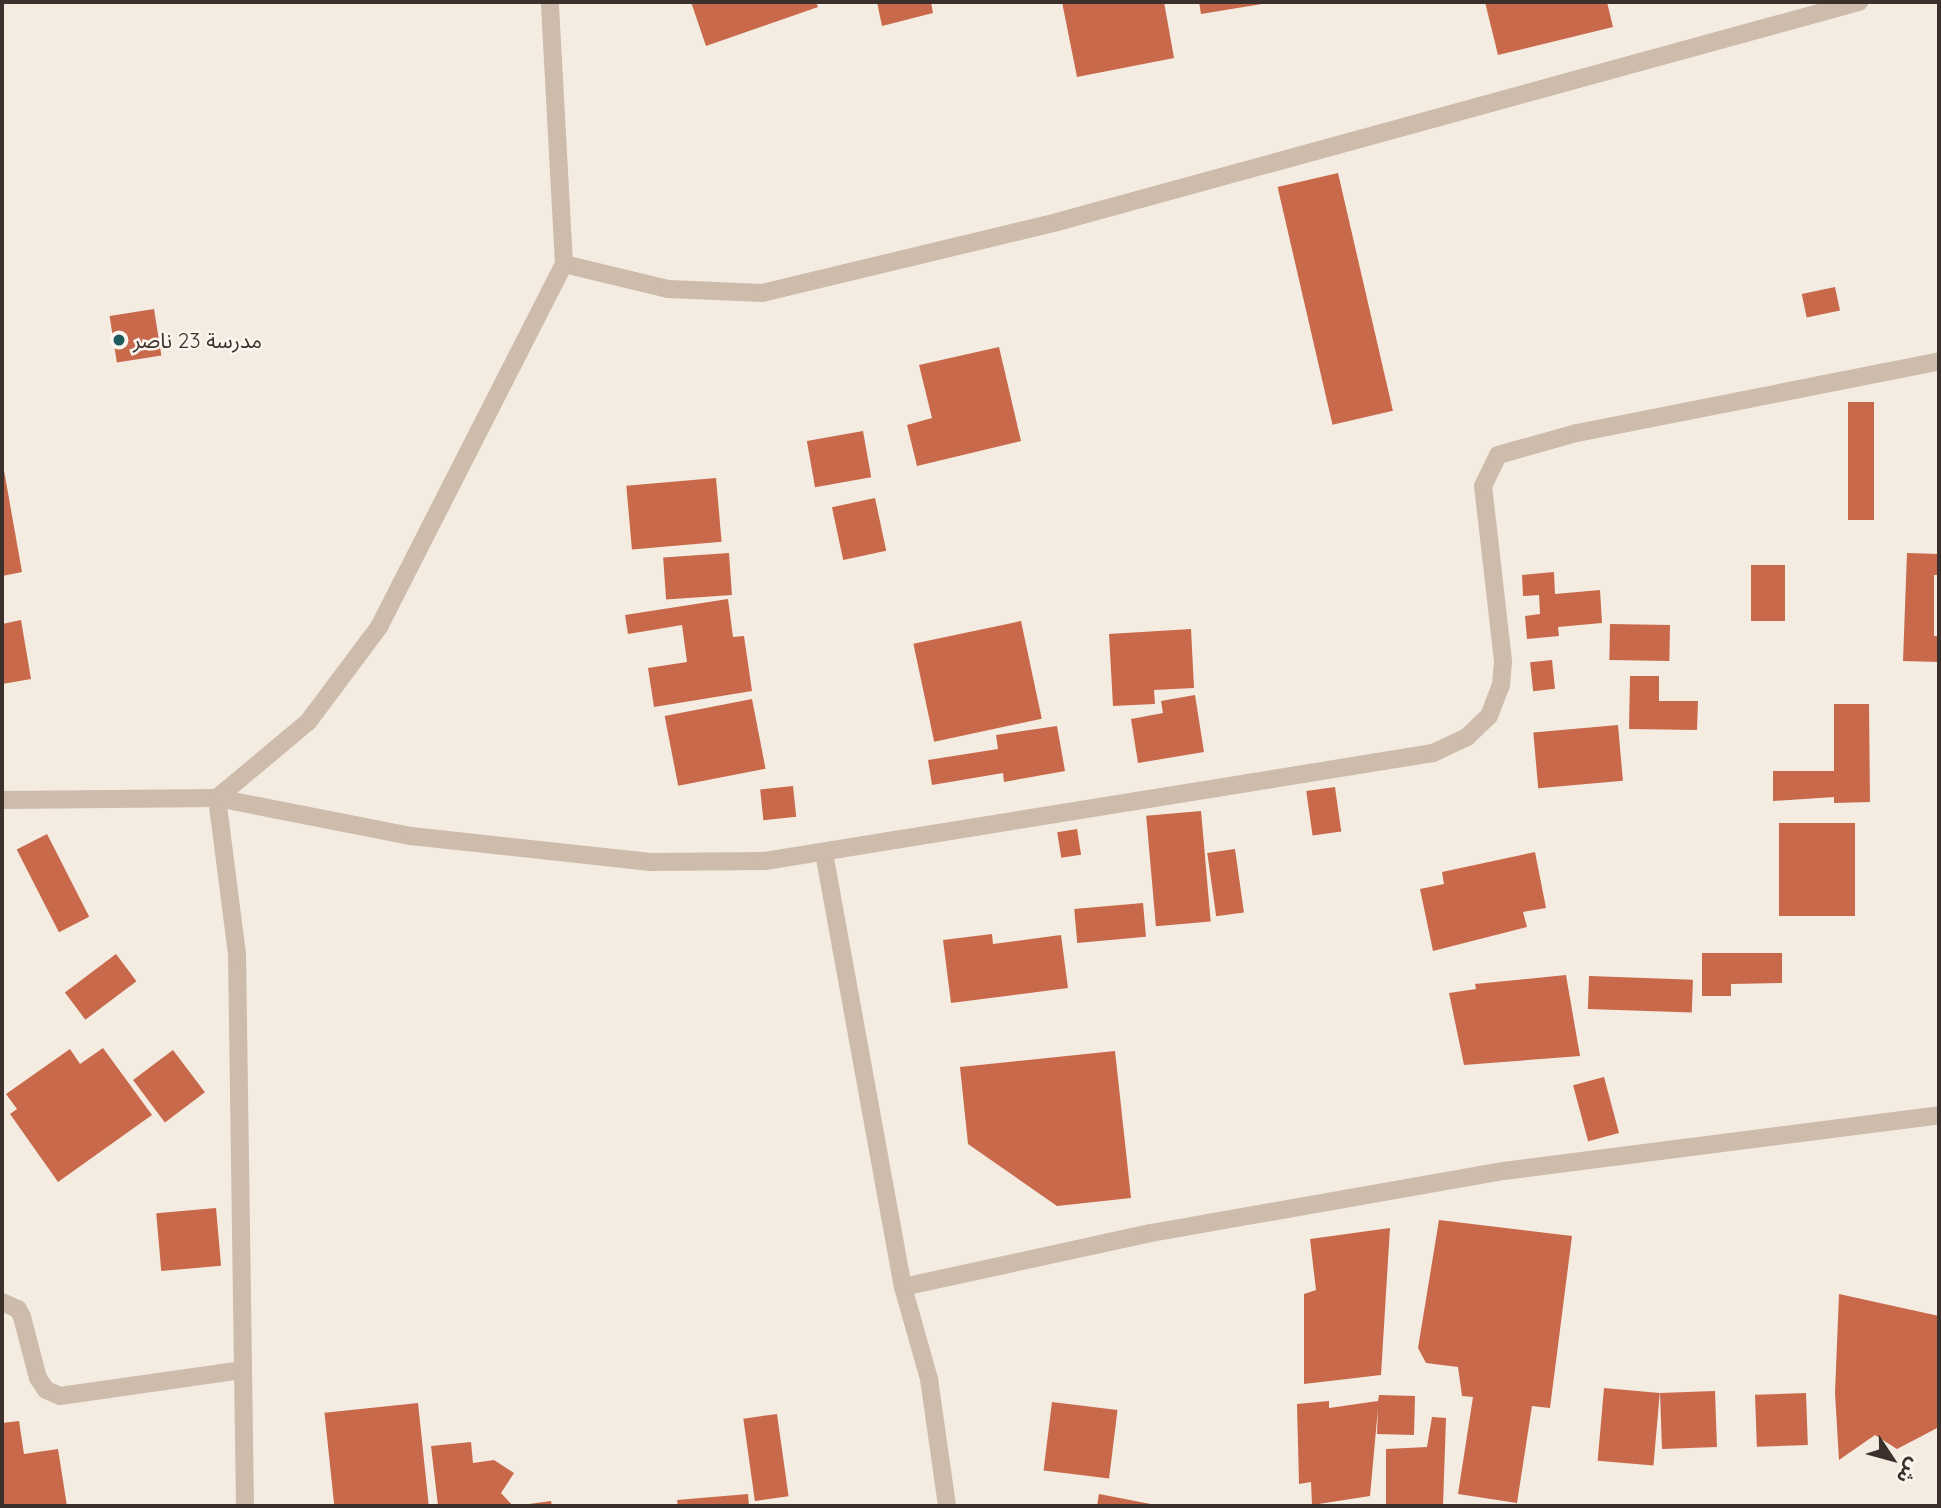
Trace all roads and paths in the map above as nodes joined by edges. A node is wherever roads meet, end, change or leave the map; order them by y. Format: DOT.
graph roads {
  1 [pos="550,2"];
  2 [pos="1858,2"];
  3 [pos="564,264"];
  4 [pos="1939,361"];
  5 [pos="217,798"];
  6 [pos="2,800"];
  7 [pos="824,853"];
  8 [pos="1939,1115"];
  9 [pos="903,1287"];
  10 [pos="2,1302"];
  11 [pos="243,1370"];
  12 [pos="245,1506"];
  13 [pos="947,1506"];
  1 -- 3 [label="street"];
  2 -- 3 [label="street"];
  3 -- 5 [label="street"];
  4 -- 7 [label="street"];
  5 -- 6 [label="street"];
  5 -- 7 [label="street"];
  5 -- 11 [label="street"];
  7 -- 9 [label="street"];
  8 -- 9 [label="street"];
  9 -- 13 [label="street"];
  10 -- 11 [label="street"];
  11 -- 12 [label="street"];
}
